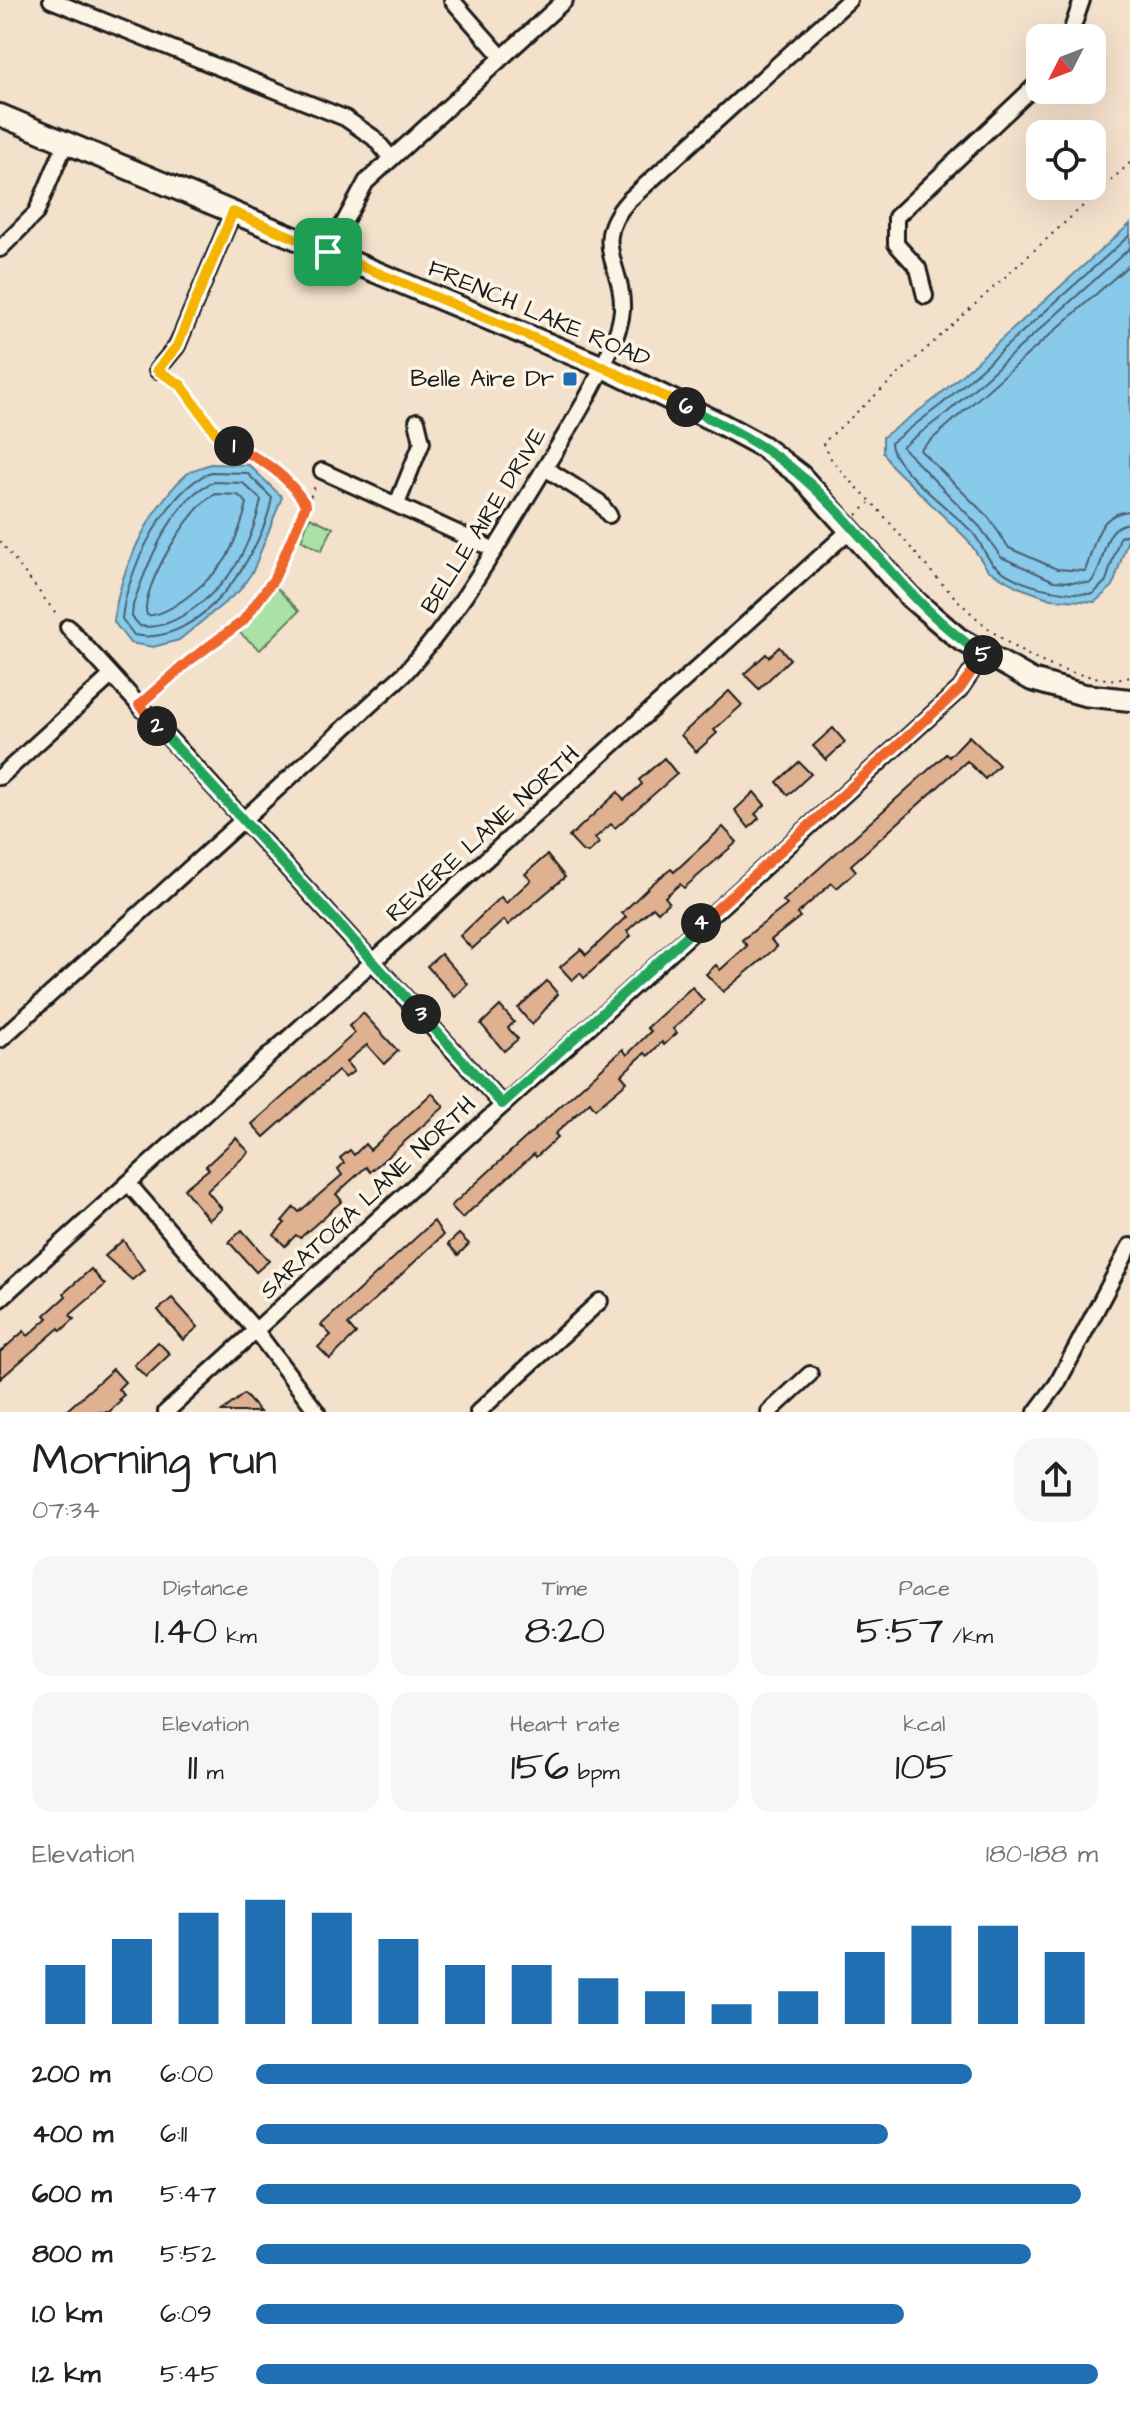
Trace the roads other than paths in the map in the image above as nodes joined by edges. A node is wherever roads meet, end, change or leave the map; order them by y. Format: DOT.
graph roads {
  1 [pos="51,0"];
  2 [pos="452,0"];
  3 [pos="565,0"];
  4 [pos="849,0"];
  5 [pos="1082,0"];
  6 [pos="1074,24"];
  7 [pos="502,57"];
  8 [pos="1026,94"];
  9 [pos="0,115"];
  10 [pos="66,142"];
  11 [pos="391,158"];
  12 [pos="233,212"];
  13 [pos="0,249"];
  14 [pos="328,252"];
  15 [pos="925,296"];
  16 [pos="603,367"];
  17 [pos="157,370"];
  18 [pos="417,421"];
  19 [pos="545,468"];
  20 [pos="322,471"];
  21 [pos="397,504"];
  22 [pos="609,515"];
  23 [pos="849,526"];
  24 [pos="495,550"];
  25 [pos="68,627"];
  26 [pos="983,655"];
  27 [pos="111,676"];
  28 [pos="1130,700"];
  29 [pos="0,777"];
  30 [pos="242,821"];
  31 [pos="374,963"];
  32 [pos="0,1040"];
  33 [pos="502,1104"];
  34 [pos="128,1183"];
  35 [pos="1130,1246"];
  36 [pos="0,1299"];
  37 [pos="600,1301"];
  38 [pos="256,1331"];
  39 [pos="810,1374"];
  40 [pos="166,1412"];
  41 [pos="317,1412"];
  42 [pos="478,1412"];
  43 [pos="769,1412"];
  44 [pos="1036,1412"];
  1 -- 11 [label="street"];
  2 -- 7 [label="street"];
  3 -- 7 [label="street"];
  4 -- 16 [label="street, BELLE AIRE DRIVE"];
  5 -- 6 [label="street"];
  7 -- 11 [label="street"];
  8 -- 15 [label="street"];
  9 -- 10 [label="street, FRENCH LAKE ROAD"];
  10 -- 12 [label="street, FRENCH LAKE ROAD"];
  10 -- 13 [label="street"];
  11 -- 14 [label="street"];
  12 -- 14 [label="street, FRENCH LAKE ROAD"];
  12 -- 17 [label="street"];
  14 -- 16 [label="street, FRENCH LAKE ROAD"];
  16 -- 19 [label="street, BELLE AIRE DRIVE"];
  16 -- 23 [label="street, FRENCH LAKE ROAD"];
  18 -- 21 [label="street"];
  19 -- 22 [label="street"];
  19 -- 24 [label="street, BELLE AIRE DRIVE"];
  20 -- 21 [label="street"];
  21 -- 24 [label="street"];
  23 -- 26 [label="street, FRENCH LAKE ROAD"];
  23 -- 31 [label="street, REVERE LANE NORTH"];
  24 -- 30 [label="street, BELLE AIRE DRIVE"];
  25 -- 27 [label="street"];
  26 -- 28 [label="street, FRENCH LAKE ROAD"];
  26 -- 33 [label="street, SARATOGA LANE NORTH"];
  27 -- 29 [label="street"];
  27 -- 30 [label="street"];
  30 -- 31 [label="street"];
  30 -- 32 [label="street, BELLE AIRE DRIVE"];
  31 -- 33 [label="street"];
  31 -- 34 [label="street, REVERE LANE NORTH"];
  33 -- 38 [label="street, SARATOGA LANE NORTH"];
  34 -- 36 [label="street, REVERE LANE NORTH"];
  34 -- 38 [label="street"];
  35 -- 44 [label="street"];
  37 -- 42 [label="street"];
  38 -- 40 [label="street, SARATOGA LANE NORTH"];
  38 -- 41 [label="street"];
  39 -- 43 [label="street"];
}
